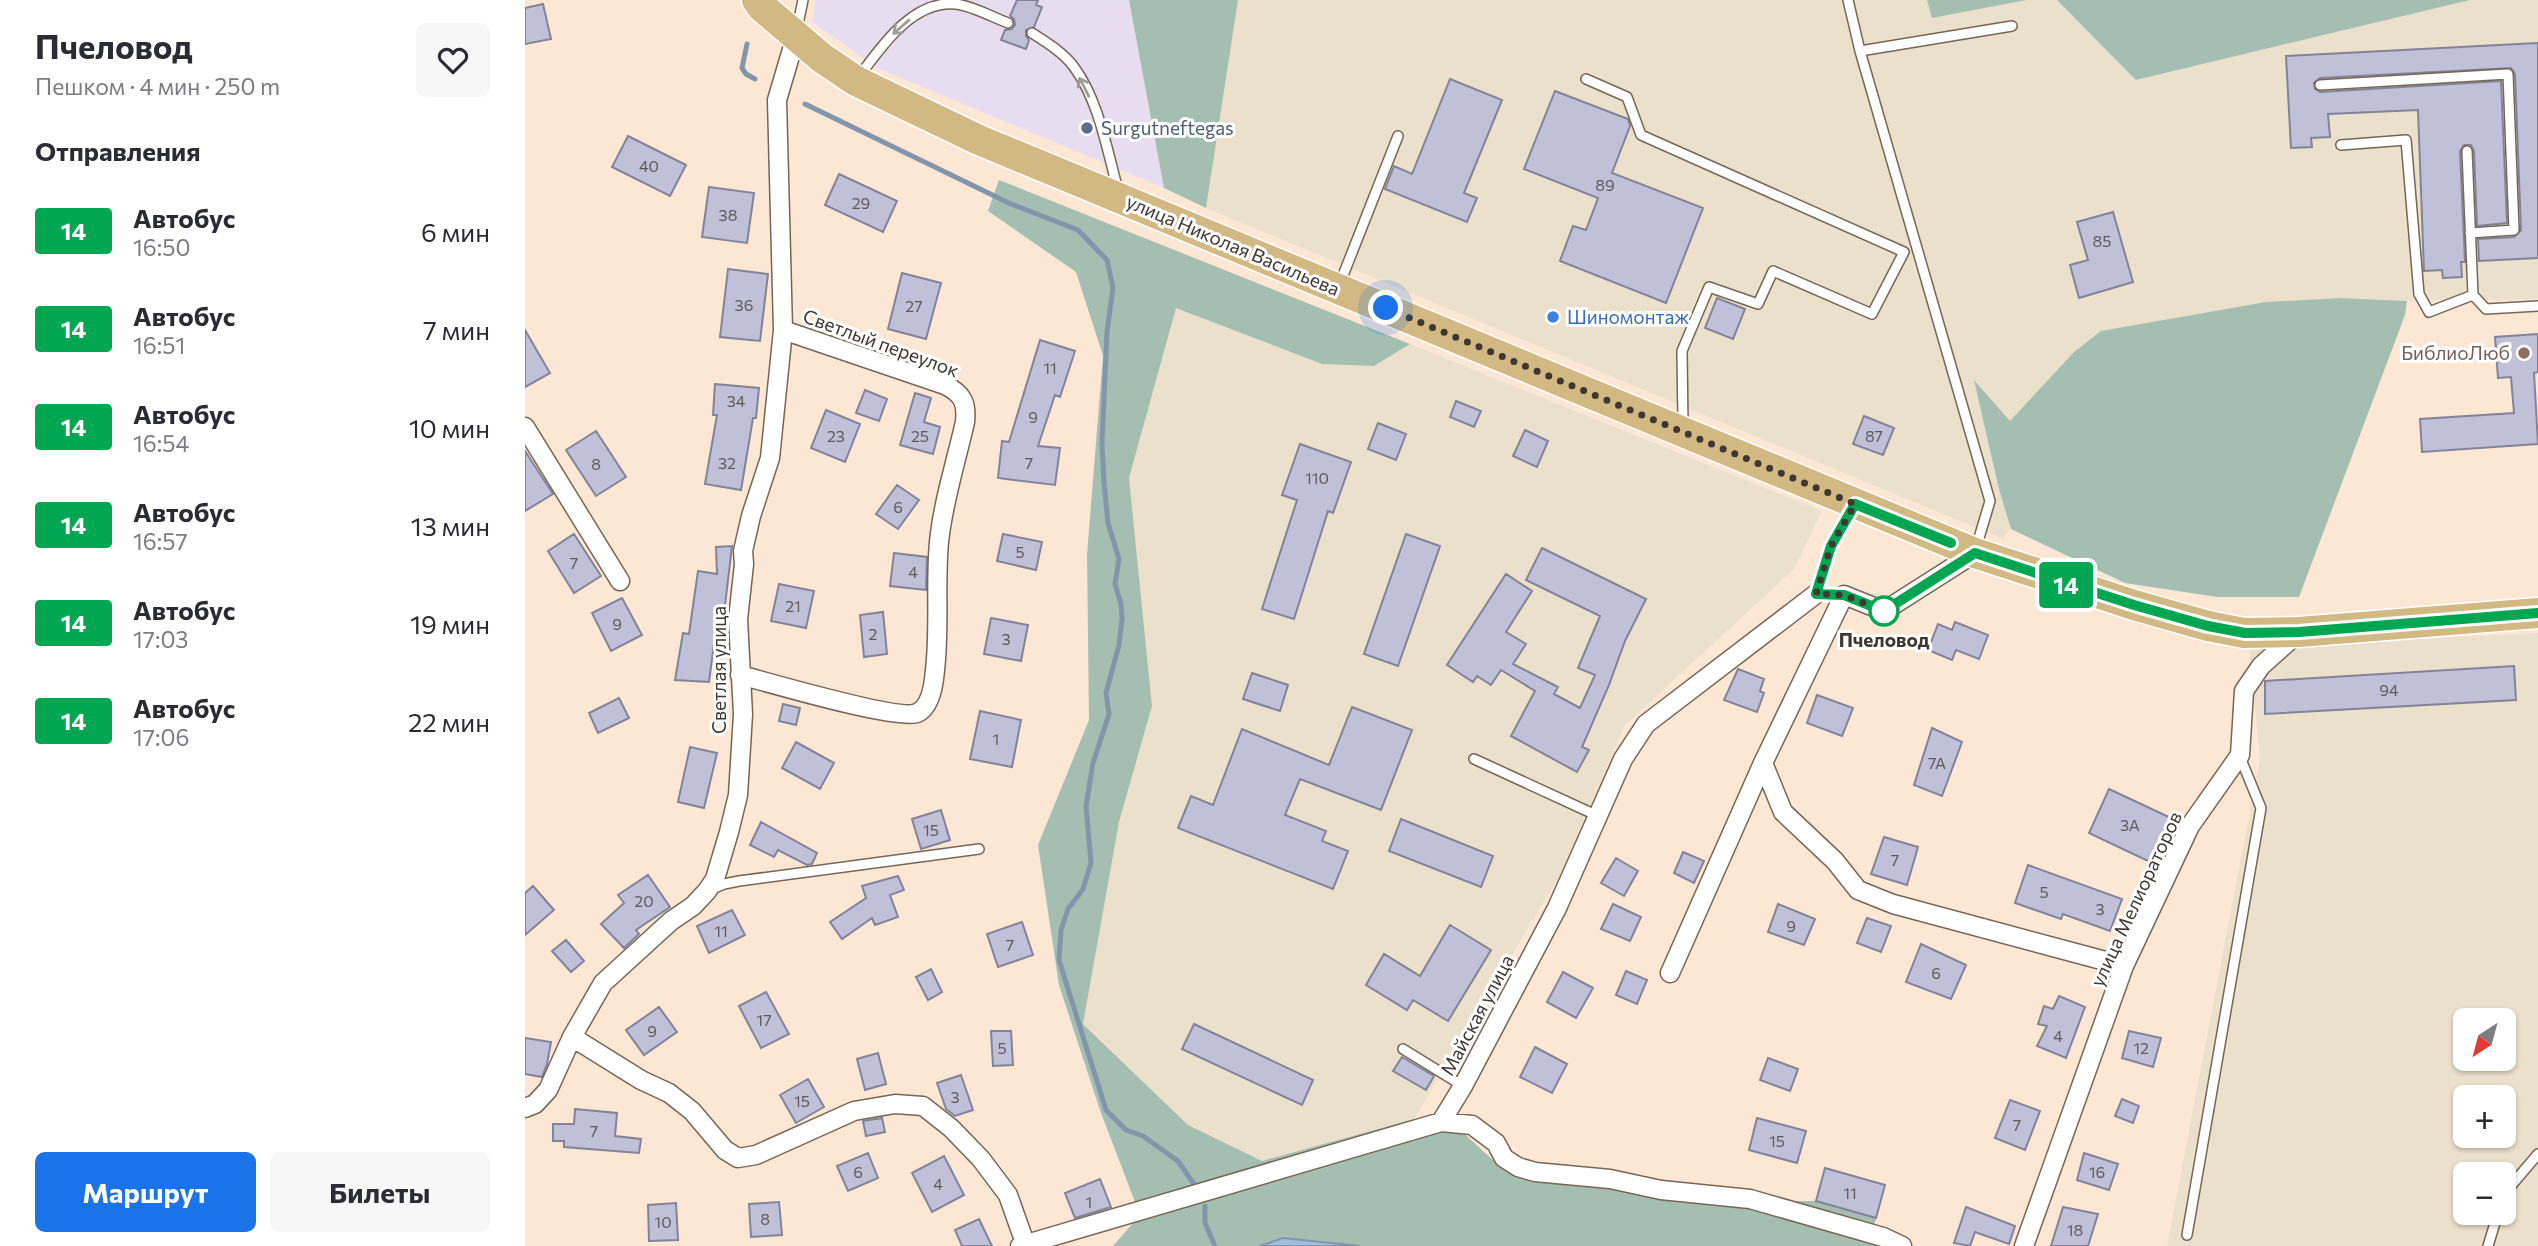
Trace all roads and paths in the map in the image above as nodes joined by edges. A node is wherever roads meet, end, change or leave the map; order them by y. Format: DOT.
graph roads {
  1 [pos="757,0"];
  2 [pos="803,0"];
  3 [pos="1848,0"];
  4 [pos="1008,23"];
  5 [pos="2012,26"];
  6 [pos="1032,33"];
  7 [pos="796,36"];
  8 [pos="1860,51"];
  9 [pos="1586,79"];
  10 [pos="856,80"];
  11 [pos="2320,85"];
  12 [pos="1398,136"];
  13 [pos="2341,145"];
  14 [pos="2467,151"];
  15 [pos="1121,198"];
  16 [pos="2470,233"];
  17 [pos="1338,288"];
  18 [pos="2473,295"];
  19 [pos="2538,306"];
  20 [pos="782,330"];
  21 [pos="525,427"];
  22 [pos="1683,434"];
  23 [pos="1855,504"];
  24 [pos="1975,553"];
  25 [pos="620,582"];
  26 [pos="1816,594"];
  27 [pos="1844,595"];
  28 [pos="2538,612"];
  29 [pos="2299,632"];
  30 [pos="740,675"];
  31 [pos="2240,755"];
  32 [pos="1474,760"];
  33 [pos="1763,762"];
  34 [pos="1598,816"];
  35 [pos="979,849"];
  36 [pos="707,891"];
  37 [pos="2123,966"];
  38 [pos="1670,973"];
  39 [pos="572,1037"];
  40 [pos="1403,1049"];
  41 [pos="1463,1086"];
  42 [pos="525,1108"];
  43 [pos="1441,1122"];
  44 [pos="2538,1154"];
  45 [pos="2516,1180"];
  46 [pos="2495,1225"];
  47 [pos="2187,1234"];
  48 [pos="1023,1244"];
  49 [pos="1902,1246"];
  50 [pos="2024,1246"];
  51 [pos="2489,1246"];
  1 -- 7 [label="main road, улица Николая Васильева"];
  2 -- 7 [label="lane"];
  3 -- 8 [label="lane"];
  4 -- 10 [label="lane, one-way"];
  5 -- 8 [label="lane"];
  15 -- 6 [label="lane, one-way"];
  7 -- 10 [label="main road, улица Николая Васильева"];
  7 -- 20 [label="street, Светлая улица"];
  8 -- 24 [label="lane"];
  9 -- 22 [label="lane"];
  10 -- 15 [label="main road, улица Николая Васильева"];
  11 -- 16 [label="lane"];
  12 -- 17 [label="lane"];
  13 -- 18 [label="lane"];
  14 -- 16 [label="lane"];
  15 -- 17 [label="main road, улица Николая Васильева"];
  16 -- 18 [label="lane"];
  17 -- 22 [label="main road, улица Николая Васильева"];
  18 -- 19 [label="lane"];
  20 -- 30 [label="street, Светлая улица"];
  20 -- 30 [label="street, Светлый переулок"];
  21 -- 25 [label="street"];
  22 -- 23 [label="main road, улица Николая Васильева"];
  23 -- 24 [label="main road, улица Николая Васильева"];
  23 -- 26 [label="lane"];
  24 -- 27 [label="street"];
  24 -- 29 [label="main road, улица Николая Васильева"];
  26 -- 27 [label="lane"];
  26 -- 34 [label="street, Майская улица"];
  27 -- 33 [label="street"];
  28 -- 29 [label="main road, улица Николая Васильева"];
  29 -- 31 [label="street"];
  30 -- 36 [label="street, Светлая улица"];
  31 -- 37 [label="street, улица Мелиораторов"];
  31 -- 47 [label="lane"];
  32 -- 34 [label="lane"];
  33 -- 37 [label="street"];
  33 -- 38 [label="street"];
  34 -- 41 [label="street, Майская улица"];
  35 -- 36 [label="lane"];
  36 -- 39 [label="street, Светлая улица"];
  37 -- 50 [label="street, улица Мелиораторов"];
  39 -- 42 [label="street, Светлая улица"];
  39 -- 48 [label="street"];
  40 -- 41 [label="lane"];
  41 -- 43 [label="street, Майская улица"];
  43 -- 48 [label="street"];
  43 -- 49 [label="street"];
  44 -- 45 [label="lane"];
  46 -- 51 [label="lane"];
}
